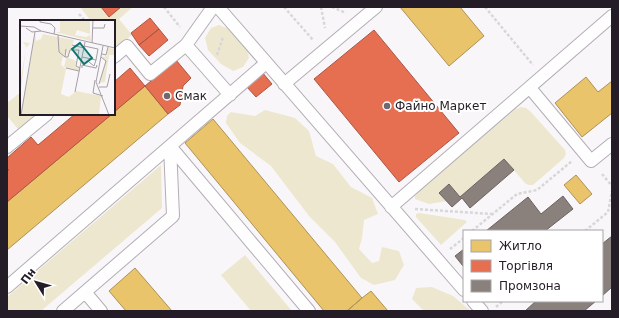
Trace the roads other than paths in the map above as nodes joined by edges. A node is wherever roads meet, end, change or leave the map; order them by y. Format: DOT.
graph roads {
  1 [pos="213,7"];
  2 [pos="218,7"];
  3 [pos="376,7"];
  4 [pos="612,16"];
  5 [pos="188,42"];
  6 [pos="115,56"];
  7 [pos="266,63"];
  8 [pos="284,84"];
  9 [pos="530,88"];
  10 [pos="230,95"];
  11 [pos="46,115"];
  12 [pos="9,142"];
  13 [pos="612,144"];
  14 [pos="170,146"];
  15 [pos="391,207"];
  16 [pos="7,286"];
  17 [pos="463,289"];
  18 [pos="85,292"];
  19 [pos="474,302"];
  20 [pos="63,311"];
  21 [pos="102,311"];
  22 [pos="308,311"];
  23 [pos="482,311"];
  1 -- 5 [label="lane"];
  2 -- 7 [label="lane"];
  3 -- 8 [label="lane"];
  4 -- 9 [label="lane"];
  5 -- 6 [label="lane"];
  5 -- 10 [label="lane"];
  7 -- 8 [label="lane"];
  7 -- 10 [label="lane"];
  8 -- 15 [label="lane"];
  9 -- 13 [label="lane"];
  9 -- 15 [label="lane"];
  10 -- 14 [label="lane"];
  11 -- 12 [label="lane"];
  14 -- 16 [label="lane"];
  14 -- 18 [label="lane"];
  14 -- 22 [label="lane"];
  15 -- 17 [label="lane"];
  18 -- 20 [label="lane"];
  18 -- 21 [label="lane"];
  19 -- 23 [label="lane"];
}
